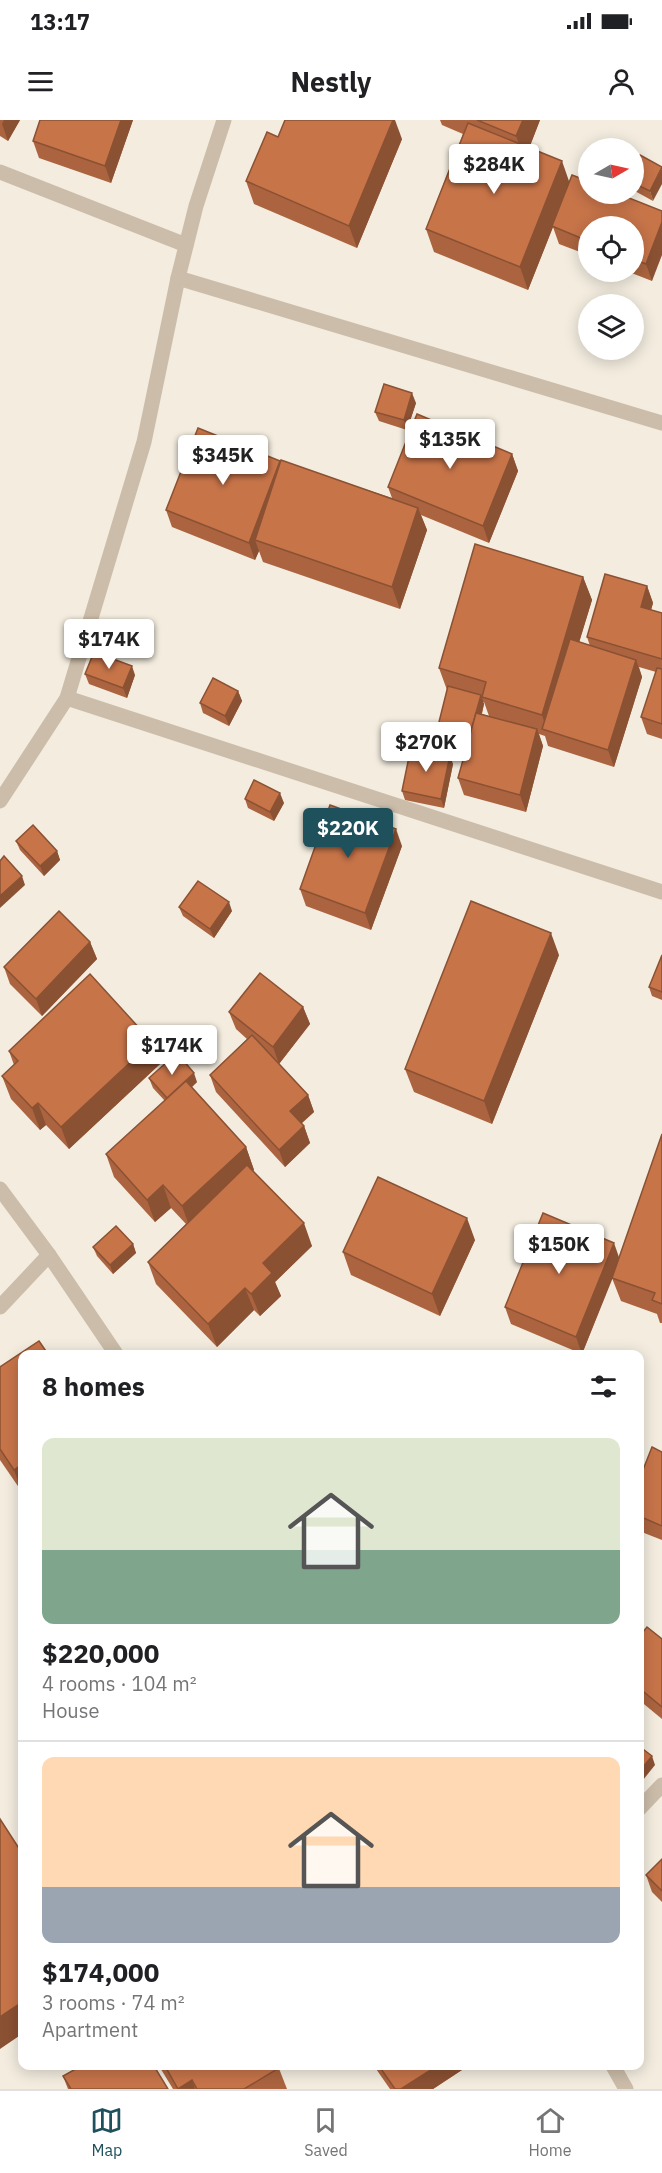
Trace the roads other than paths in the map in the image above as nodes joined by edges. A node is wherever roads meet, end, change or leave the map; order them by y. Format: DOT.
graph roads {
  1 [pos="224,120"];
  2 [pos="0,172"];
  3 [pos="186,245"];
  4 [pos="178,278"];
  5 [pos="662,423"];
  6 [pos="67,698"];
  7 [pos="0,801"];
  8 [pos="662,892"];
  9 [pos="0,1189"];
  10 [pos="49,1255"];
  11 [pos="0,1307"];
  12 [pos="114,1350"];
  13 [pos="662,1785"];
  14 [pos="644,1804"];
  15 [pos="615,2070"];
  16 [pos="626,2089"];
  1 -- 3 [label="street"];
  2 -- 3 [label="street"];
  3 -- 4 [label="street"];
  4 -- 5 [label="street"];
  4 -- 6 [label="street"];
  6 -- 7 [label="street"];
  6 -- 8 [label="street"];
  9 -- 10 [label="street"];
  10 -- 11 [label="street"];
  10 -- 12 [label="street"];
  13 -- 14 [label="street"];
  15 -- 16 [label="street"];
}
